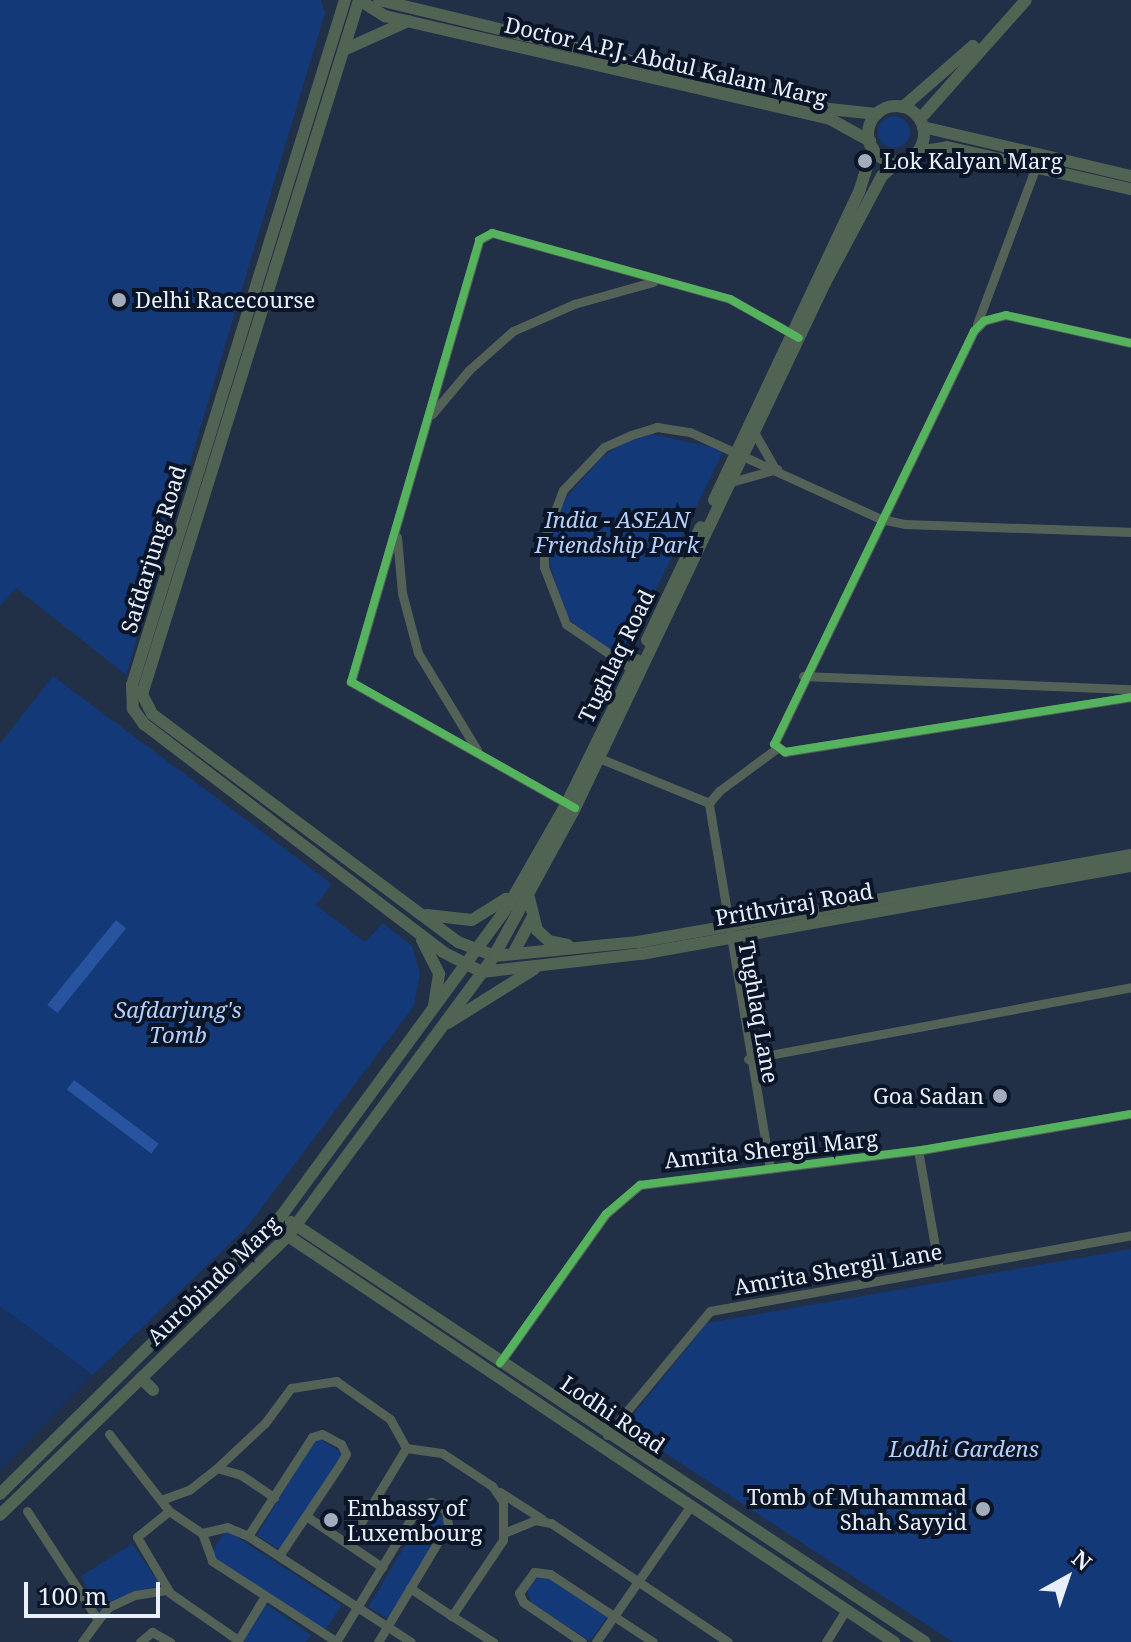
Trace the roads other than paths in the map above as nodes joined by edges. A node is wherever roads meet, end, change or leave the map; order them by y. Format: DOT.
graph roads {
  1 [pos="335,0"];
  2 [pos="345,0"];
  3 [pos="359,0"];
  4 [pos="379,0"];
  5 [pos="1016,0"];
  6 [pos="1026,0"];
  7 [pos="397,4"];
  8 [pos="408,21"];
  9 [pos="430,21"];
  10 [pos="338,24"];
  11 [pos="348,48"];
  12 [pos="903,107"];
  13 [pos="877,114"];
  14 [pos="921,123"];
  15 [pos="959,144"];
  16 [pos="871,145"];
  17 [pos="917,152"];
  18 [pos="898,161"];
  19 [pos="1036,166"];
  20 [pos="1131,176"];
  21 [pos="1131,189"];
  22 [pos="657,282"];
  23 [pos="974,331"];
  24 [pos="795,335"];
  25 [pos="1131,343"];
  26 [pos="430,416"];
  27 [pos="754,432"];
  28 [pos="740,452"];
  29 [pos="777,469"];
  30 [pos="731,482"];
  31 [pos="881,519"];
  32 [pos="396,529"];
  33 [pos="1131,532"];
  34 [pos="636,672"];
  35 [pos="803,676"];
  36 [pos="1131,689"];
  37 [pos="1131,697"];
  38 [pos="776,749"];
  39 [pos="481,755"];
  40 [pos="599,758"];
  41 [pos="709,803"];
  42 [pos="571,806"];
  43 [pos="1131,855"];
  44 [pos="351,863"];
  45 [pos="1131,866"];
  46 [pos="342,875"];
  47 [pos="517,889"];
  48 [pos="529,898"];
  49 [pos="420,914"];
  50 [pos="532,918"];
  51 [pos="726,931"];
  52 [pos="417,932"];
  53 [pos="579,946"];
  54 [pos="475,952"];
  55 [pos="513,954"];
  56 [pos="494,956"];
  57 [pos="541,966"];
  58 [pos="464,967"];
  59 [pos="482,972"];
  60 [pos="1131,987"];
  61 [pos="431,1012"];
  62 [pos="443,1027"];
  63 [pos="748,1059"];
  64 [pos="1131,1114"];
  65 [pos="918,1150"];
  66 [pos="770,1169"];
  67 [pos="278,1220"];
  68 [pos="296,1226"];
  69 [pos="1131,1235"];
  70 [pos="287,1237"];
  71 [pos="939,1269"];
  72 [pos="500,1363"];
  73 [pos="141,1378"];
  74 [pos="153,1390"];
  75 [pos="109,1434"];
  76 [pos="607,1435"];
  77 [pos="406,1448"];
  78 [pos="217,1468"];
  79 [pos="3,1471"];
  80 [pos="14,1480"];
  81 [pos="497,1490"];
  82 [pos="0,1494"];
  83 [pos="274,1497"];
  84 [pos="161,1500"];
  85 [pos="689,1508"];
  86 [pos="27,1511"];
  87 [pos="169,1511"];
  88 [pos="0,1515"];
  89 [pos="306,1516"];
  90 [pos="543,1520"];
  91 [pos="506,1532"];
  92 [pos="202,1533"];
  93 [pos="248,1536"];
  94 [pos="348,1544"];
  95 [pos="279,1556"];
  96 [pos="382,1567"];
  97 [pos="637,1581"];
  98 [pos="410,1588"];
  99 [pos="168,1590"];
  100 [pos="265,1596"];
  101 [pos="357,1608"];
  102 [pos="845,1611"];
  103 [pos="452,1616"];
  104 [pos="614,1616"];
  105 [pos="98,1620"];
  106 [pos="387,1627"];
  107 [pos="322,1633"];
  108 [pos="237,1641"];
  109 [pos="82,1642"];
  110 [pos="140,1642"];
  111 [pos="170,1642"];
  112 [pos="315,1642"];
  113 [pos="336,1642"];
  114 [pos="378,1642"];
  115 [pos="411,1642"];
  116 [pos="493,1642"];
  117 [pos="582,1642"];
  118 [pos="596,1642"];
  119 [pos="653,1642"];
  120 [pos="728,1642"];
  121 [pos="826,1642"];
  122 [pos="894,1642"];
  123 [pos="925,1642"];
  1 -- 10 [label="main road"];
  2 -- 10 [label="main road, Safdarjung Road"];
  3 -- 8 [label="main road, Doctor A.P.J. Abdul Kalam Marg"];
  3 -- 11 [label="main road, Safdarjung Road"];
  4 -- 7 [label="main road, Doctor A.P.J. Abdul Kalam Marg"];
  5 -- 12 [label="main road"];
  6 -- 14 [label="main road"];
  7 -- 9 [label="main road, Doctor A.P.J. Abdul Kalam Marg"];
  8 -- 9 [label="main road, Doctor A.P.J. Abdul Kalam Marg"];
  8 -- 11 [label="main road"];
  9 -- 13 [label="main road, Doctor A.P.J. Abdul Kalam Marg"];
  9 -- 16 [label="main road, Doctor A.P.J. Abdul Kalam Marg"];
  10 -- 46 [label="main road, Safdarjung Road"];
  11 -- 44 [label="main road, Safdarjung Road"];
  12 -- 13 [label="main road"];
  12 -- 14 [label="main road"];
  13 -- 16 [label="main road"];
  14 -- 15 [label="main road"];
  14 -- 17 [label="main road"];
  15 -- 17 [label="main road"];
  15 -- 19 [label="main road"];
  15 -- 20 [label="main road"];
  16 -- 18 [label="main road"];
  16 -- 24 [label="main road, Tughlaq Road"];
  17 -- 18 [label="main road"];
  18 -- 24 [label="main road, Tughlaq Road"];
  19 -- 21 [label="main road"];
  19 -- 23 [label="street"];
  22 -- 24 [label="street"];
  22 -- 26 [label="street"];
  22 -- 26 [label="street"];
  23 -- 25 [label="street"];
  23 -- 31 [label="street"];
  24 -- 27 [label="main road, Tughlaq Road"];
  24 -- 28 [label="main road, Tughlaq Road"];
  26 -- 32 [label="street"];
  27 -- 28 [label="main road, Tughlaq Road"];
  27 -- 29 [label="street"];
  28 -- 29 [label="street"];
  28 -- 30 [label="main road, Tughlaq Road"];
  28 -- 34 [label="main road, Tughlaq Road"];
  28 -- 34 [label="street"];
  29 -- 30 [label="street"];
  29 -- 31 [label="street"];
  30 -- 34 [label="main road, Tughlaq Road"];
  31 -- 33 [label="street"];
  31 -- 35 [label="street"];
  32 -- 39 [label="street"];
  32 -- 39 [label="street"];
  34 -- 40 [label="main road, Tughlaq Road"];
  34 -- 42 [label="main road, Tughlaq Road"];
  35 -- 36 [label="street"];
  35 -- 38 [label="street"];
  37 -- 38 [label="street"];
  38 -- 41 [label="street"];
  39 -- 42 [label="street"];
  40 -- 41 [label="street"];
  40 -- 42 [label="main road, Tughlaq Road"];
  41 -- 51 [label="street, Tughlaq Lane"];
  42 -- 47 [label="main road, Tughlaq Road"];
  42 -- 48 [label="main road, Tughlaq Road"];
  43 -- 51 [label="main road, Prithviraj Road"];
  44 -- 46 [label="main road"];
  44 -- 49 [label="main road, Safdarjung Road"];
  45 -- 51 [label="main road, Prithviraj Road"];
  46 -- 52 [label="main road, Safdarjung Road"];
  47 -- 49 [label="main road"];
  47 -- 54 [label="main road, Tughlaq Road"];
  48 -- 50 [label="main road"];
  48 -- 56 [label="main road, Tughlaq Road"];
  49 -- 54 [label="main road, Safdarjung Road"];
  50 -- 53 [label="main road"];
  50 -- 55 [label="main road"];
  51 -- 53 [label="main road, Prithviraj Road"];
  51 -- 57 [label="main road, Prithviraj Road"];
  51 -- 63 [label="street, Tughlaq Lane"];
  52 -- 58 [label="main road, Safdarjung Road"];
  52 -- 61 [label="main road"];
  53 -- 55 [label="main road, Prithviraj Road"];
  54 -- 56 [label="main road, Prithviraj Road"];
  54 -- 58 [label="main road, Tughlaq Road"];
  55 -- 56 [label="main road, Prithviraj Road"];
  56 -- 59 [label="main road, Tughlaq Road"];
  57 -- 59 [label="main road, Prithviraj Road"];
  57 -- 62 [label="main road"];
  58 -- 59 [label="main road, Prithviraj Road"];
  58 -- 61 [label="main road, Aurobindo Marg"];
  59 -- 62 [label="main road, Aurobindo Marg"];
  60 -- 63 [label="street"];
  61 -- 67 [label="main road, Aurobindo Marg"];
  62 -- 68 [label="main road, Aurobindo Marg"];
  63 -- 66 [label="street, Tughlaq Lane"];
  64 -- 65 [label="street, Amrita Shergil Marg"];
  65 -- 66 [label="street, Amrita Shergil Marg"];
  65 -- 71 [label="street"];
  66 -- 72 [label="street, Amrita Shergil Marg"];
  67 -- 68 [label="main road, Lodhi Road"];
  67 -- 70 [label="main road, Lodhi Road"];
  67 -- 80 [label="main road, Aurobindo Marg"];
  68 -- 70 [label="main road, Aurobindo Marg"];
  68 -- 72 [label="main road, Lodhi Road"];
  69 -- 71 [label="street, Amrita Shergil Lane"];
  70 -- 73 [label="main road, Aurobindo Marg"];
  70 -- 85 [label="main road, Lodhi Road"];
  71 -- 76 [label="street, Amrita Shergil Lane"];
  72 -- 76 [label="main road, Lodhi Road"];
  73 -- 74 [label="main road"];
  73 -- 88 [label="main road, Aurobindo Marg"];
  75 -- 84 [label="street"];
  76 -- 123 [label="main road, Lodhi Road"];
  77 -- 78 [label="street"];
  77 -- 81 [label="street"];
  77 -- 94 [label="street"];
  78 -- 83 [label="street"];
  78 -- 84 [label="street"];
  79 -- 80 [label="main road"];
  80 -- 82 [label="main road, Aurobindo Marg"];
  81 -- 90 [label="street"];
  81 -- 91 [label="street"];
  83 -- 89 [label="street"];
  83 -- 93 [label="street"];
  84 -- 87 [label="street"];
  85 -- 97 [label="street"];
  85 -- 102 [label="main road, Lodhi Road"];
  86 -- 105 [label="street"];
  87 -- 92 [label="street"];
  87 -- 99 [label="street"];
  89 -- 94 [label="street"];
  89 -- 95 [label="street"];
  90 -- 91 [label="street"];
  90 -- 97 [label="street"];
  91 -- 103 [label="street"];
  92 -- 93 [label="street"];
  92 -- 100 [label="street"];
  93 -- 95 [label="street"];
  94 -- 96 [label="street"];
  95 -- 101 [label="street"];
  96 -- 98 [label="street"];
  96 -- 101 [label="street"];
  97 -- 104 [label="street"];
  97 -- 120 [label="street"];
  98 -- 103 [label="street"];
  98 -- 106 [label="street"];
  99 -- 105 [label="street"];
  99 -- 108 [label="street"];
  100 -- 107 [label="street"];
  100 -- 108 [label="street"];
  101 -- 106 [label="street"];
  101 -- 113 [label="street"];
  102 -- 121 [label="street"];
  102 -- 122 [label="main road, Lodhi Road"];
  103 -- 116 [label="street"];
  104 -- 117 [label="street"];
  104 -- 118 [label="street"];
  104 -- 119 [label="street"];
  105 -- 109 [label="street"];
  106 -- 114 [label="street"];
  106 -- 115 [label="street"];
  107 -- 112 [label="street"];
  107 -- 113 [label="street"];
  110 -- 111 [label="street"];
}
